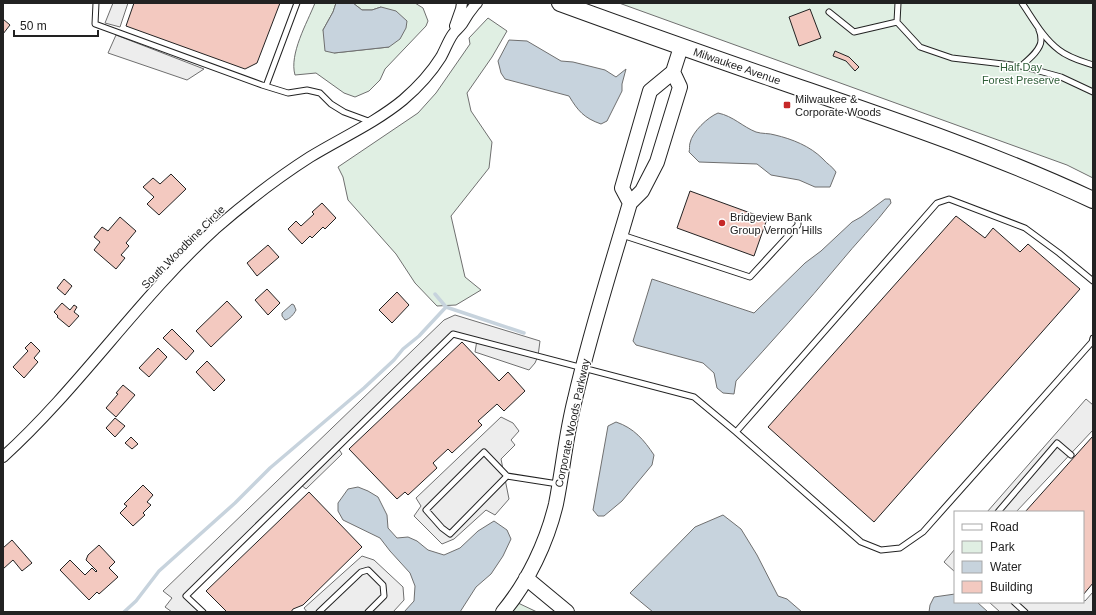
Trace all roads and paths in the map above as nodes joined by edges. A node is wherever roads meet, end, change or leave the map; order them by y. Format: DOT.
graph roads {
  1 [pos="96,3"];
  2 [pos="297,3"];
  3 [pos="462,3"];
  4 [pos="477,3"];
  5 [pos="560,3"];
  6 [pos="898,3"];
  7 [pos="1022,3"];
  8 [pos="829,12"];
  9 [pos="897,22"];
  10 [pos="1038,27"];
  11 [pos="454,34"];
  12 [pos="681,47"];
  13 [pos="1093,65"];
  14 [pos="1021,66"];
  15 [pos="673,72"];
  16 [pos="266,86"];
  17 [pos="1093,92"];
  18 [pos="372,122"];
  19 [pos="1093,200"];
  20 [pos="630,203"];
  21 [pos="798,220"];
  22 [pos="621,234"];
  23 [pos="1093,281"];
  24 [pos="1093,338"];
  25 [pos="582,368"];
  26 [pos="736,432"];
  27 [pos="1071,455"];
  28 [pos="3,457"];
  29 [pos="507,476"];
  30 [pos="559,484"];
  31 [pos="999,511"];
  32 [pos="526,578"];
  33 [pos="1015,603"];
  34 [pos="203,612"];
  35 [pos="319,612"];
  36 [pos="368,612"];
  37 [pos="503,612"];
  38 [pos="567,612"];
  39 [pos="1025,612"];
  1 -- 16 [label="lane"];
  2 -- 16 [label="lane"];
  3 -- 11 [label="street, South Woodbine Circle"];
  4 -- 11 [label="street, South Woodbine Circle"];
  5 -- 12 [label="main road, Milwaukee Avenue"];
  6 -- 9 [label="lane"];
  7 -- 10 [label="lane"];
  8 -- 9 [label="lane"];
  9 -- 14 [label="lane"];
  10 -- 13 [label="lane"];
  10 -- 14 [label="lane"];
  11 -- 18 [label="street, South Woodbine Circle"];
  12 -- 15 [label="street"];
  12 -- 19 [label="main road, Milwaukee Avenue"];
  14 -- 17 [label="lane"];
  15 -- 20 [label="street, Corporate Woods Parkway"];
  15 -- 20 [label="street"];
  16 -- 18 [label="lane"];
  18 -- 28 [label="street, South Woodbine Circle"];
  20 -- 22 [label="street, Corporate Woods Parkway"];
  21 -- 22 [label="lane"];
  22 -- 25 [label="street, Corporate Woods Parkway"];
  23 -- 26 [label="lane"];
  24 -- 26 [label="lane"];
  25 -- 26 [label="lane"];
  25 -- 30 [label="street, Corporate Woods Parkway"];
  25 -- 34 [label="lane"];
  27 -- 31 [label="lane"];
  29 -- 29 [label="lane"];
  29 -- 30 [label="lane"];
  30 -- 32 [label="street, Corporate Woods Parkway"];
  32 -- 37 [label="street, Corporate Woods Parkway"];
  32 -- 38 [label="street"];
  33 -- 39 [label="lane"];
  35 -- 36 [label="lane"];
}
